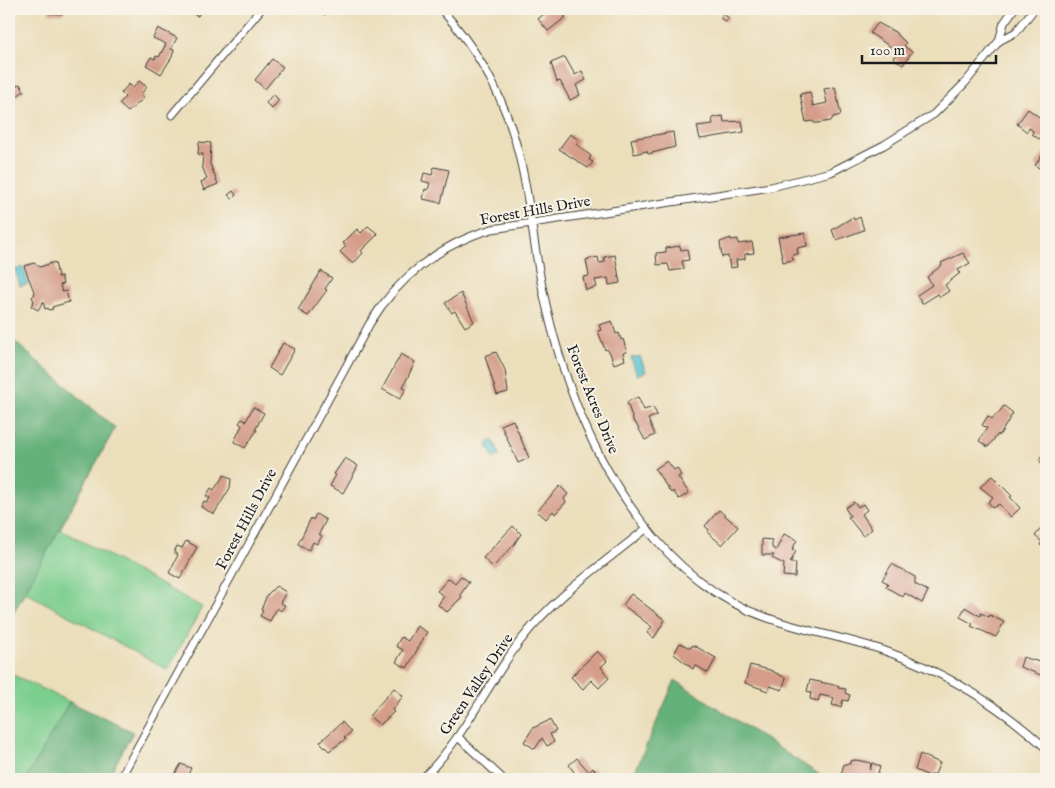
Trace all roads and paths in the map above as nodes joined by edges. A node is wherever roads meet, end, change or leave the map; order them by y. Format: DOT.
graph roads {
  1 [pos="261,9"];
  2 [pos="441,9"];
  3 [pos="1014,9"];
  4 [pos="1034,9"];
  5 [pos="999,41"];
  6 [pos="172,115"];
  7 [pos="531,222"];
  8 [pos="647,528"];
  9 [pos="458,737"];
  10 [pos="1046,748"];
  11 [pos="120,779"];
  12 [pos="422,779"];
  13 [pos="503,779"];
  1 -- 6 [label="street"];
  2 -- 7 [label="street, Forest Acres Drive"];
  3 -- 5 [label="street, Forest Hills Drive"];
  4 -- 5 [label="street, Forest Hills Drive"];
  5 -- 7 [label="street, Forest Hills Drive"];
  7 -- 8 [label="street, Forest Acres Drive"];
  7 -- 11 [label="street, Forest Hills Drive"];
  8 -- 9 [label="street, Green Valley Drive"];
  8 -- 10 [label="street, Forest Acres Drive"];
  9 -- 12 [label="street, Green Valley Drive"];
  9 -- 13 [label="street"];
}
